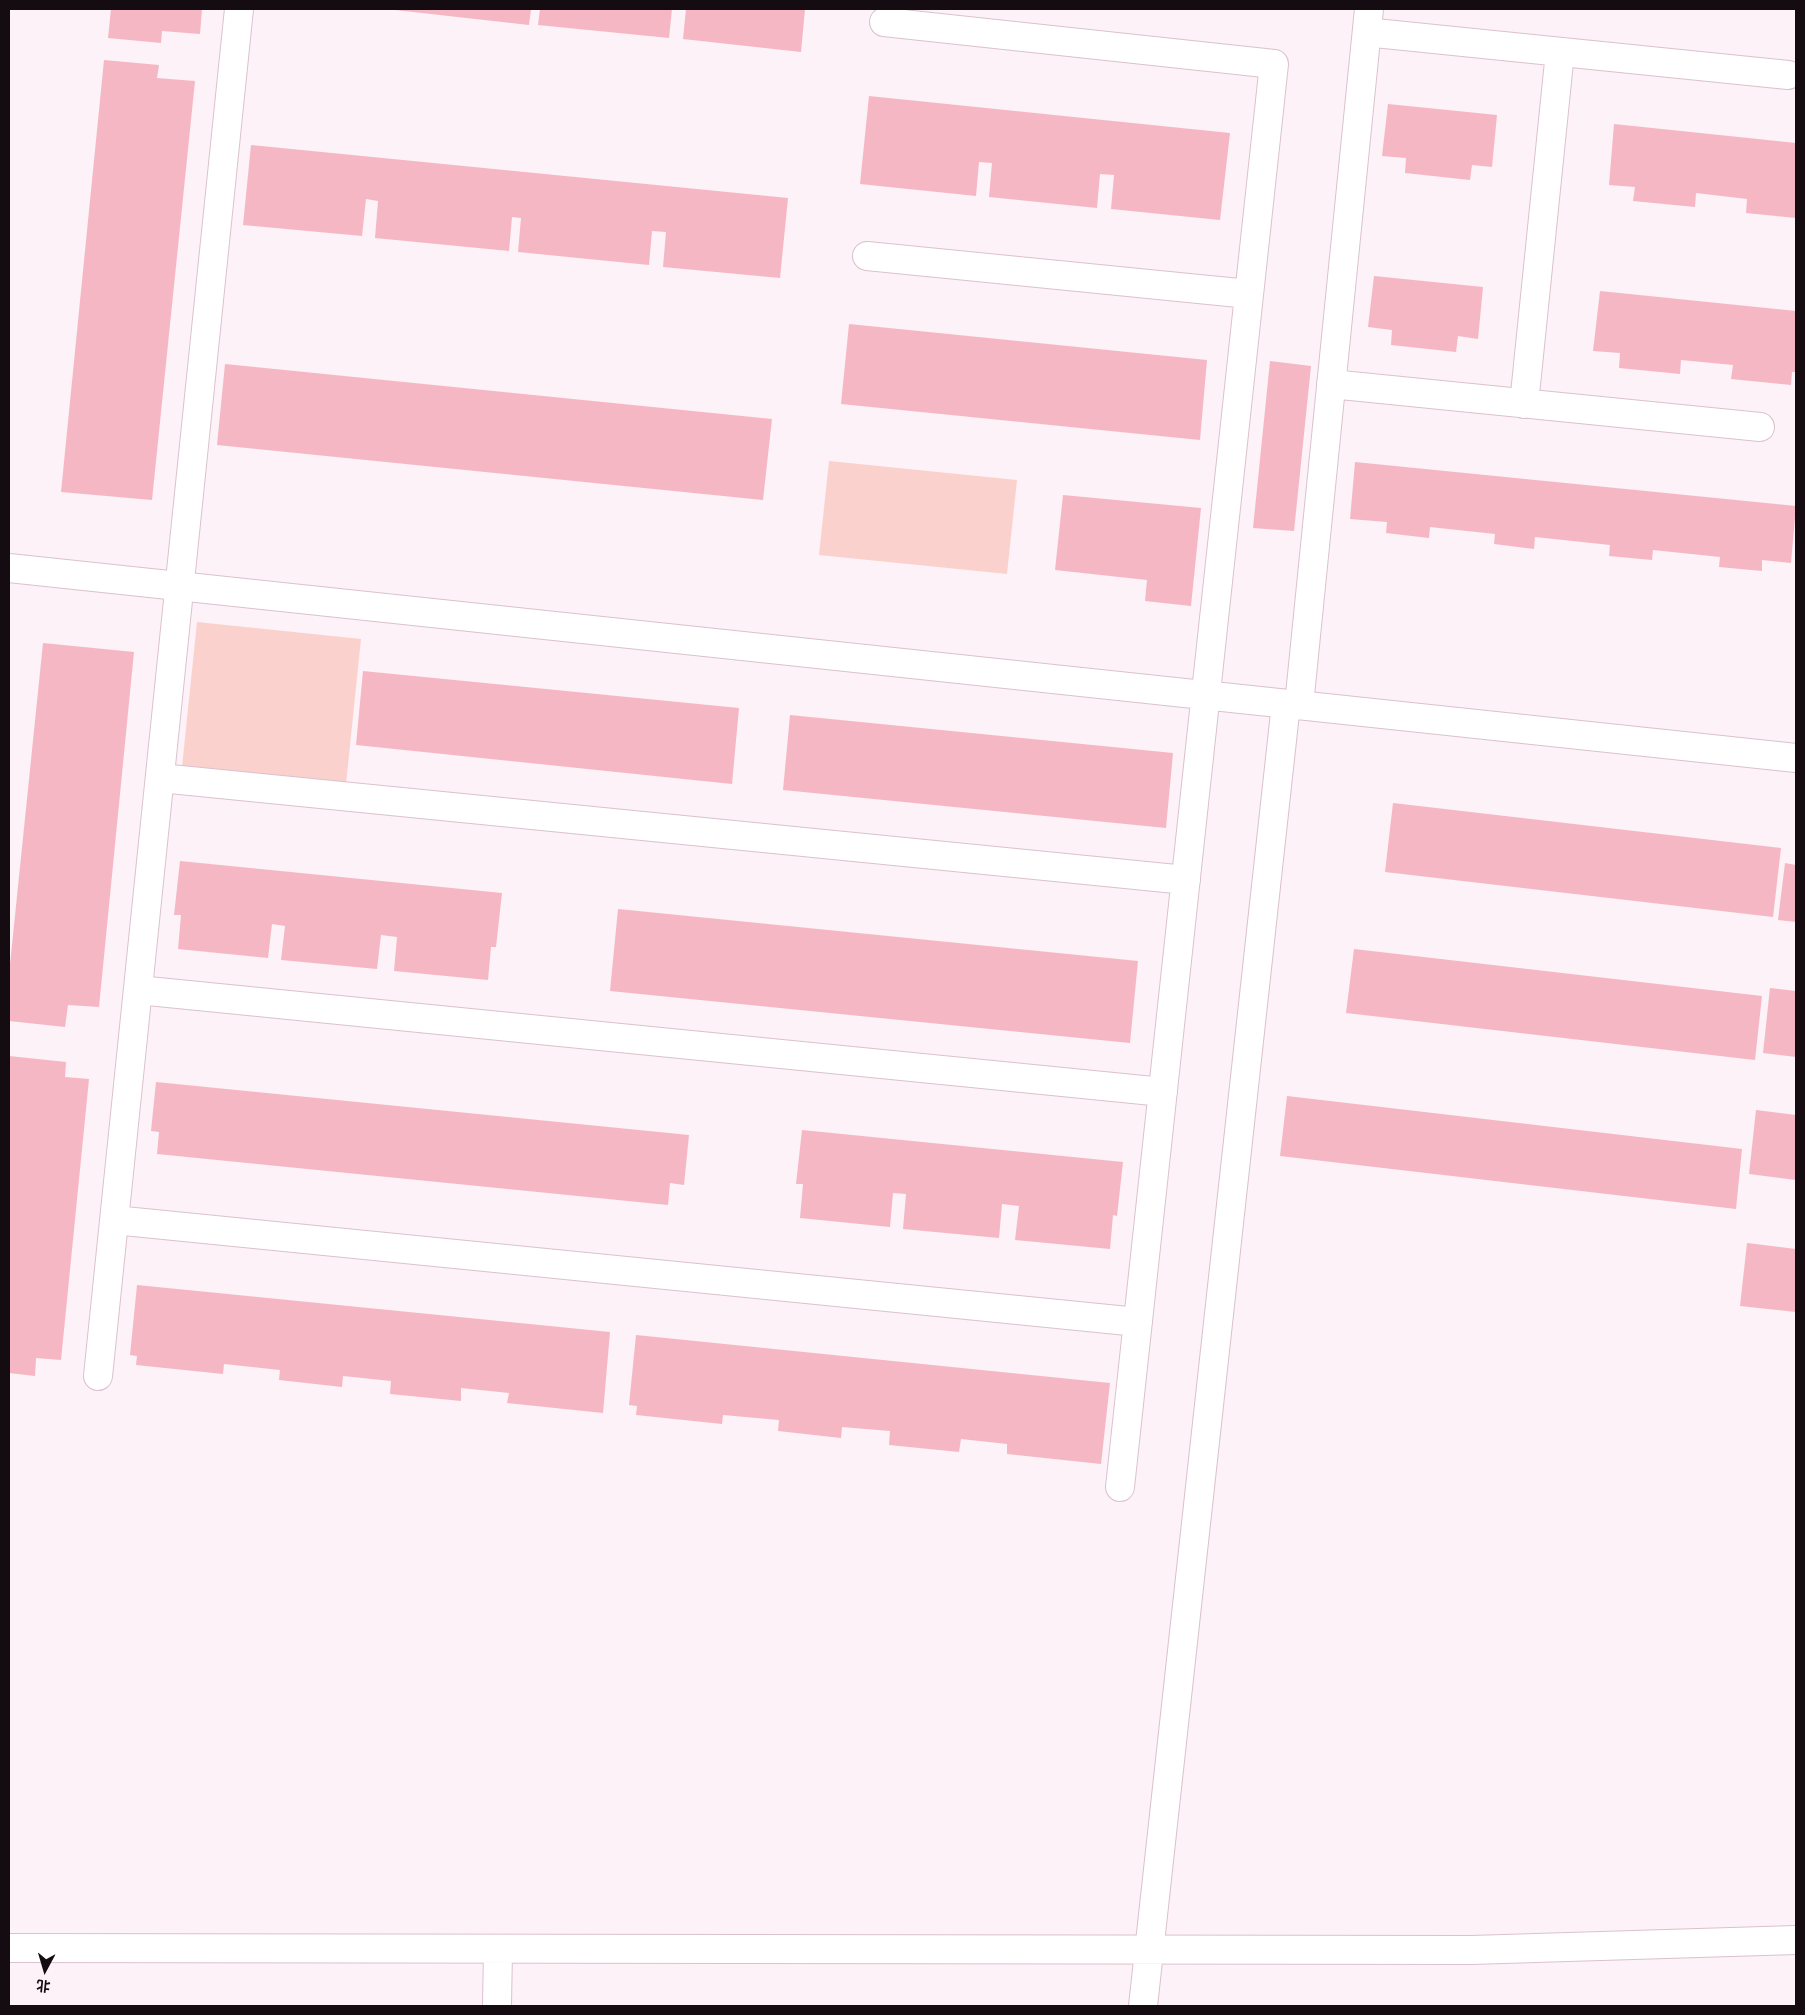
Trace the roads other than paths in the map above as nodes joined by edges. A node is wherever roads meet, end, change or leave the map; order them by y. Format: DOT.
graph roads {
  1 [pos="239,9"];
  2 [pos="1372,21"];
  3 [pos="884,22"];
  4 [pos="1560,52"];
  5 [pos="1788,75"];
  6 [pos="867,256"];
  7 [pos="1249,294"];
  8 [pos="1331,384"];
  9 [pos="1524,404"];
  10 [pos="1760,427"];
  11 [pos="9,568"];
  12 [pos="180,586"];
  13 [pos="1206,695"];
  14 [pos="1292,704"];
  15 [pos="1796,758"];
  16 [pos="160,778"];
  17 [pos="1186,880"];
  18 [pos="138,990"];
  19 [pos="1163,1092"];
  20 [pos="114,1220"];
  21 [pos="1138,1322"];
  22 [pos="98,1376"];
  23 [pos="1120,1487"];
  24 [pos="1796,1940"];
  25 [pos="9,1948"];
  26 [pos="498,1949"];
  27 [pos="1149,1950"];
  28 [pos="497,2006"];
  29 [pos="1143,2006"];
  1 -- 12 [label="street"];
  2 -- 4 [label="street"];
  2 -- 8 [label="street"];
  3 -- 7 [label="street"];
  4 -- 5 [label="street"];
  4 -- 9 [label="street"];
  6 -- 7 [label="street"];
  7 -- 13 [label="street"];
  8 -- 9 [label="street"];
  8 -- 14 [label="street"];
  9 -- 10 [label="street"];
  11 -- 12 [label="street"];
  12 -- 13 [label="street"];
  12 -- 16 [label="street"];
  13 -- 14 [label="street"];
  13 -- 17 [label="street"];
  14 -- 15 [label="street"];
  14 -- 27 [label="street"];
  16 -- 17 [label="street"];
  16 -- 18 [label="street"];
  17 -- 19 [label="street"];
  18 -- 19 [label="street"];
  18 -- 20 [label="street"];
  19 -- 21 [label="street"];
  20 -- 21 [label="street"];
  20 -- 22 [label="street"];
  21 -- 23 [label="street"];
  24 -- 27 [label="street"];
  25 -- 26 [label="street"];
  26 -- 27 [label="street"];
  26 -- 28 [label="street"];
  27 -- 29 [label="street"];
}
